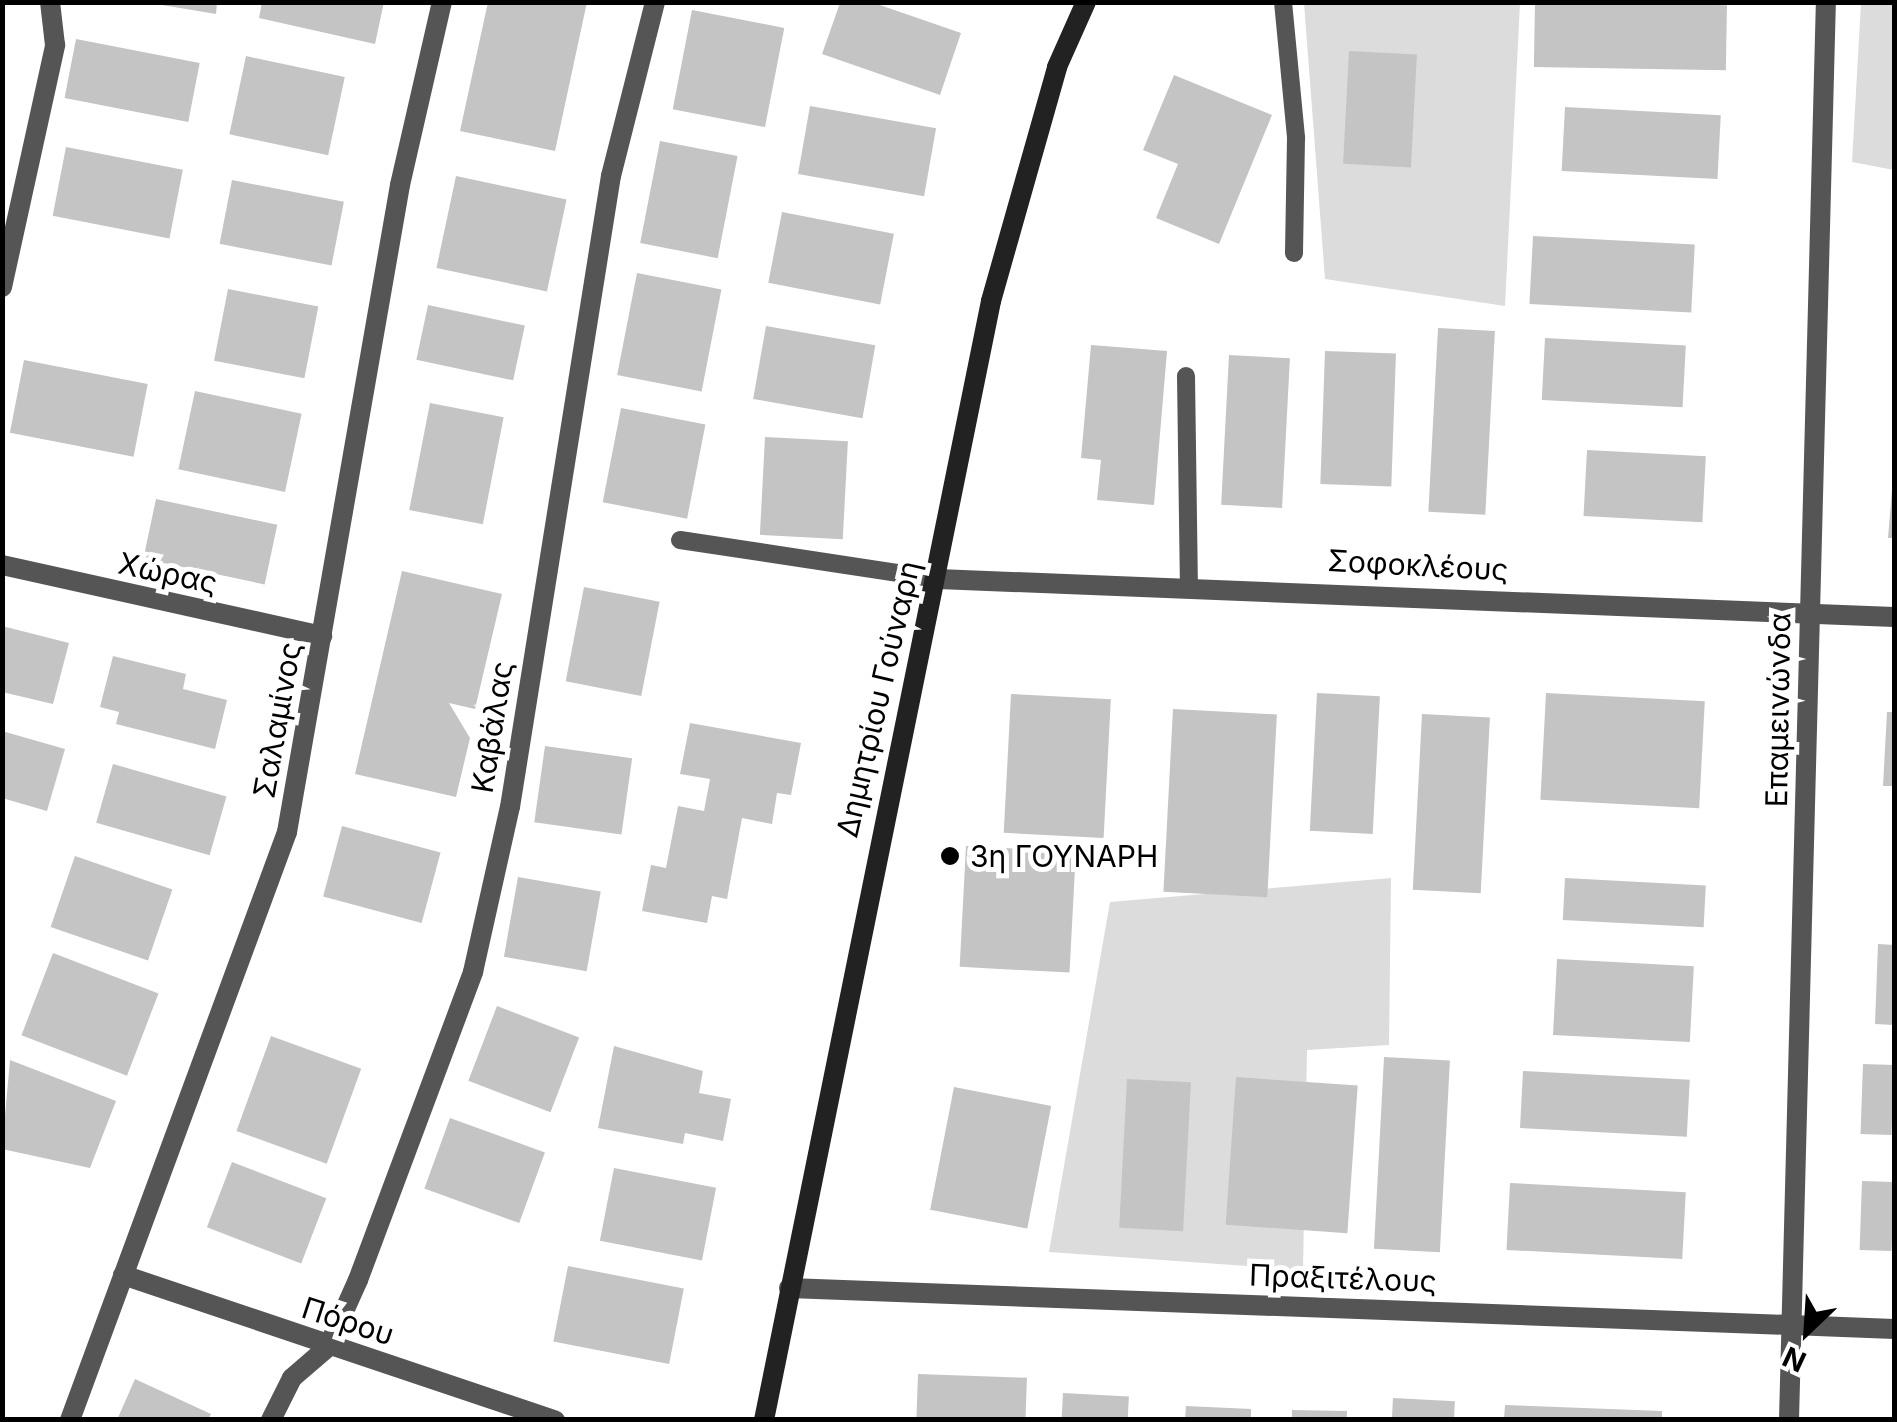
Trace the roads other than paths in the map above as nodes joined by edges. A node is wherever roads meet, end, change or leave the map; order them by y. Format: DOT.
graph roads {
  1 [pos="50,2"];
  2 [pos="442,2"];
  3 [pos="655,2"];
  4 [pos="1086,2"];
  5 [pos="1282,2"];
  6 [pos="1826,2"];
  7 [pos="1294,253"];
  8 [pos="2,286"];
  9 [pos="1186,376"];
  10 [pos="680,540"];
  11 [pos="2,566"];
  12 [pos="938,580"];
  13 [pos="1189,584"];
  14 [pos="1810,613"];
  15 [pos="1894,618"];
  16 [pos="322,636"];
  17 [pos="123,1275"];
  18 [pos="788,1288"];
  19 [pos="1792,1326"];
  20 [pos="1894,1330"];
  21 [pos="328,1347"];
  22 [pos="70,1420"];
  23 [pos="271,1420"];
  24 [pos="555,1420"];
  25 [pos="764,1420"];
  26 [pos="1789,1420"];
  1 -- 8 [label="street"];
  2 -- 16 [label="street, Σαλαμίνος"];
  3 -- 21 [label="street, Καβάλας"];
  4 -- 12 [label="main road, Δημητρίου Γούναρη"];
  5 -- 7 [label="lane"];
  6 -- 14 [label="street, Επαμεινώνδα"];
  9 -- 13 [label="lane"];
  10 -- 12 [label="lane"];
  11 -- 16 [label="street, Χώρας"];
  12 -- 13 [label="street, Σοφοκλέους"];
  12 -- 18 [label="main road, Δημητρίου Γούναρη"];
  13 -- 14 [label="street, Σοφοκλέους"];
  14 -- 15 [label="street, Σοφοκλέους"];
  14 -- 19 [label="street, Επαμεινώνδα"];
  16 -- 17 [label="street, Σαλαμίνος"];
  17 -- 21 [label="street, Πόρου"];
  17 -- 22 [label="street, Σαλαμίνος"];
  18 -- 19 [label="street, Πραξιτέλους"];
  18 -- 25 [label="main road, Δημητρίου Γούναρη"];
  19 -- 20 [label="street, Πραξιτέλους"];
  19 -- 26 [label="street, Επαμεινώνδα"];
  21 -- 23 [label="street, Καβάλας"];
  21 -- 24 [label="street, Πόρου"];
}
